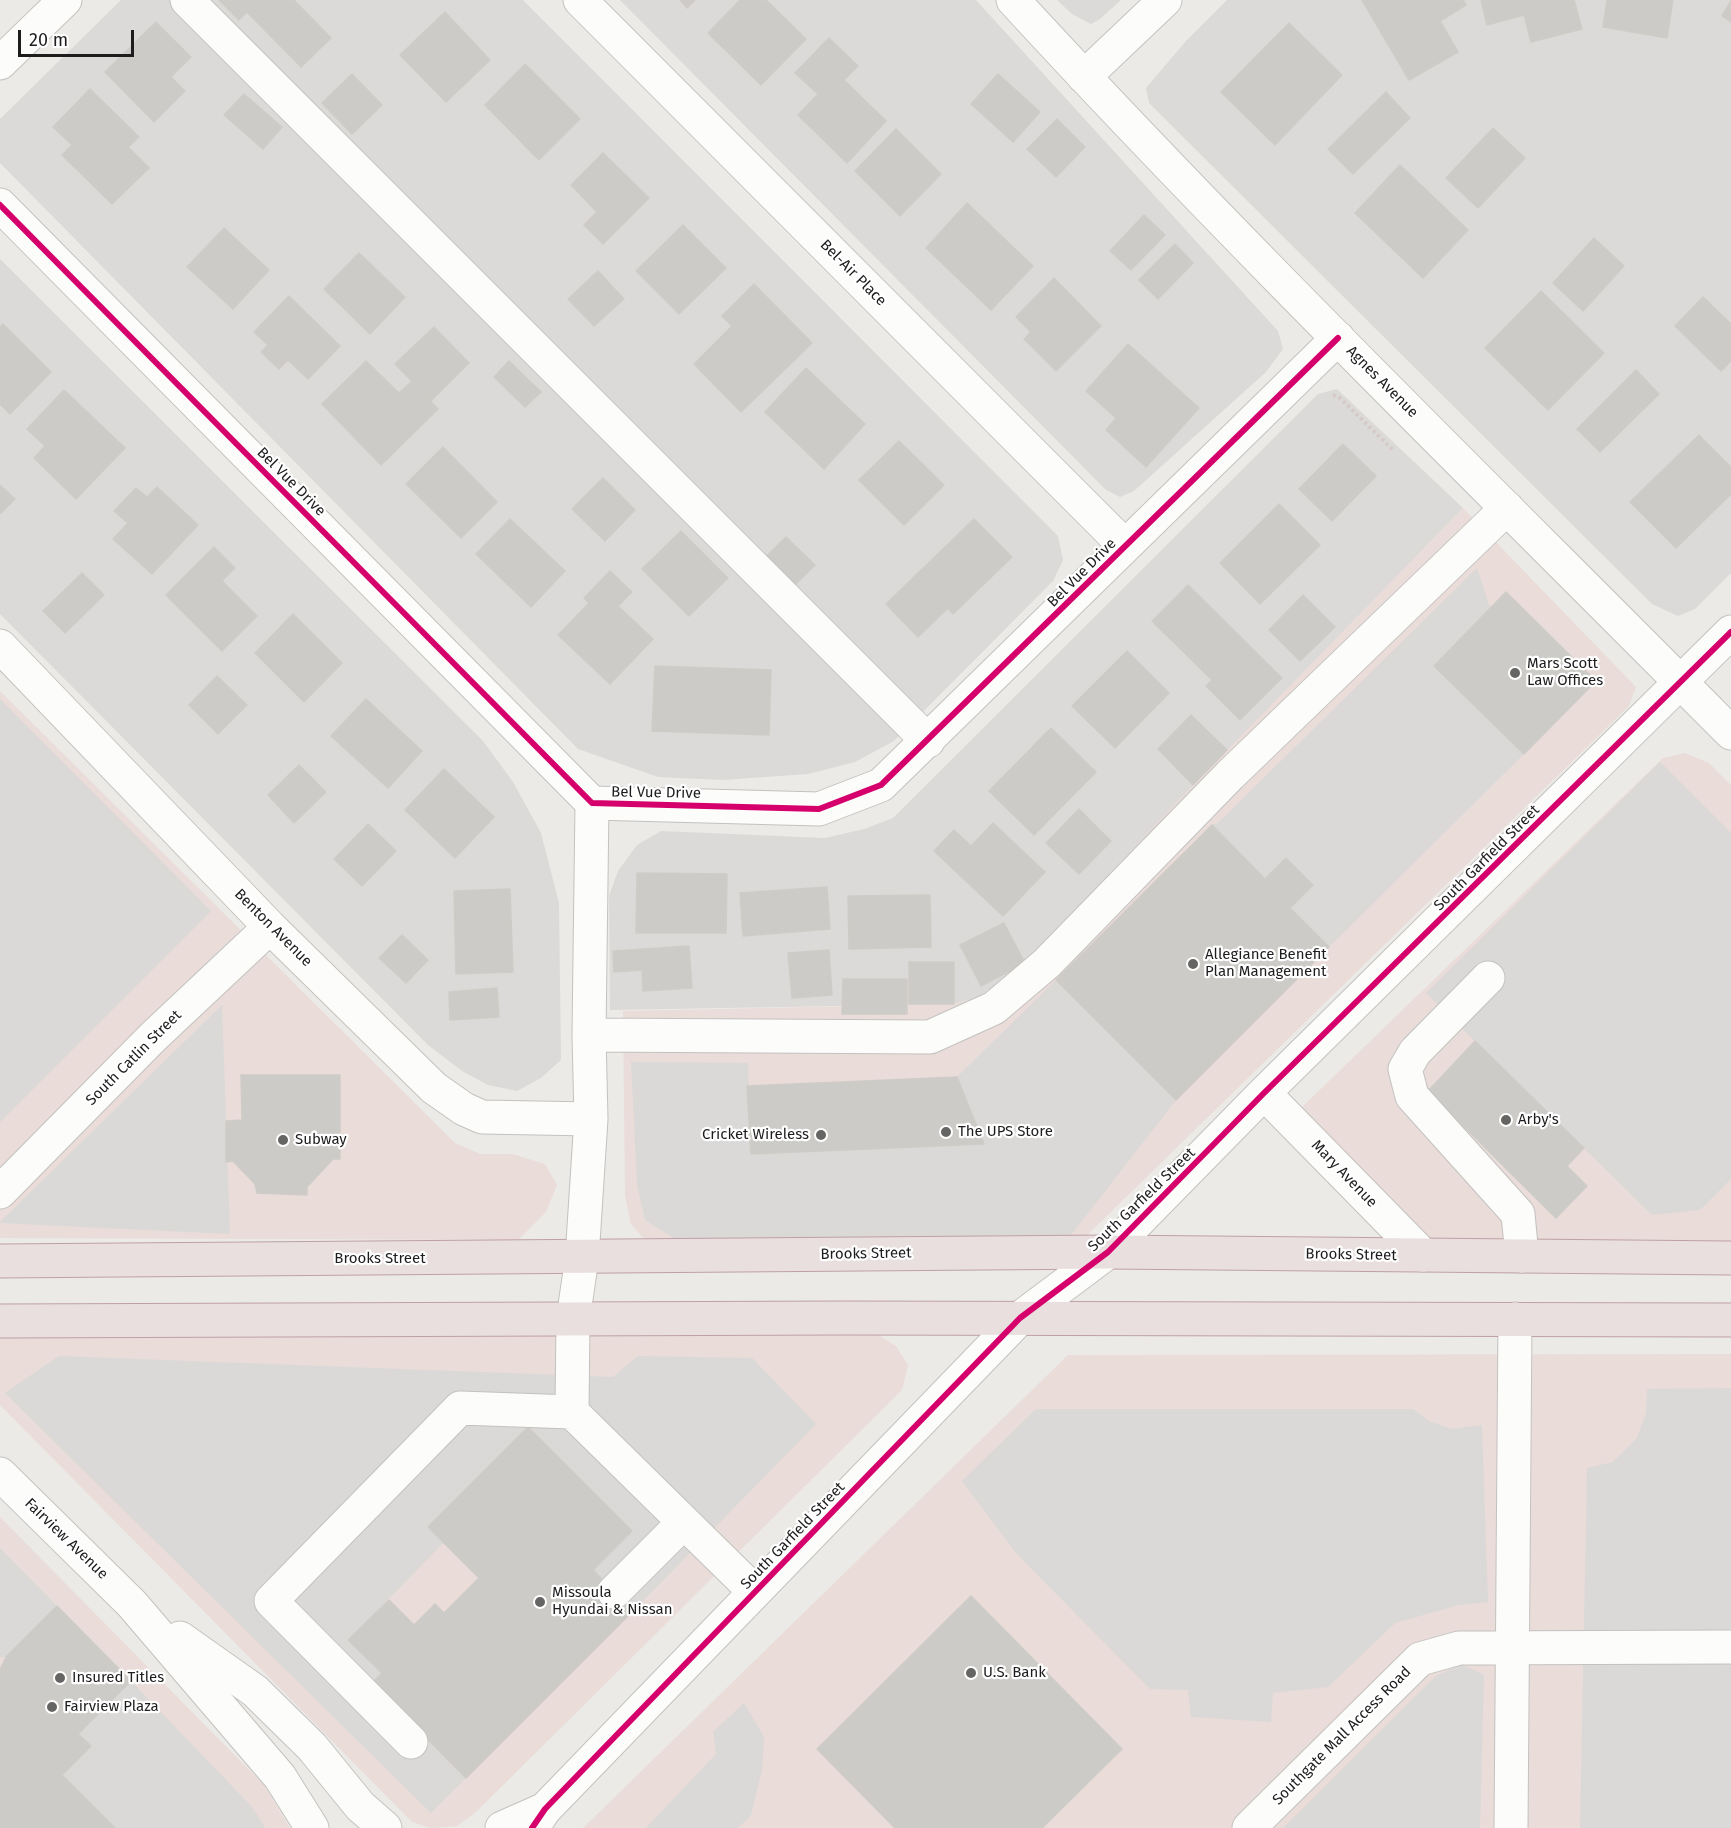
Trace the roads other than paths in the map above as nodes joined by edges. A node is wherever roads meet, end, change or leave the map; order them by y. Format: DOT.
graph roads {
  1 [pos="65,0"];
  2 [pos="187,0"];
  3 [pos="580,0"];
  4 [pos="1013,0"];
  5 [pos="1165,0"];
  6 [pos="0,63"];
  7 [pos="1084,77"];
  8 [pos="0,205"];
  9 [pos="1338,338"];
  10 [pos="1507,508"];
  11 [pos="1125,546"];
  12 [pos="1731,632"];
  13 [pos="6,666"];
  14 [pos="1681,683"];
  15 [pos="1731,733"];
  16 [pos="928,741"];
  17 [pos="592,804"];
  18 [pos="270,927"];
  19 [pos="1488,978"];
  20 [pos="589,1035"];
  21 [pos="1264,1093"];
  22 [pos="591,1119"];
  23 [pos="0,1192"];
  24 [pos="1108,1252"];
  25 [pos="1423,1255"];
  26 [pos="1522,1256"];
  27 [pos="582,1258"];
  28 [pos="1731,1258"];
  29 [pos="0,1261"];
  30 [pos="573,1318"];
  31 [pos="1020,1318"];
  32 [pos="1515,1319"];
  33 [pos="1731,1320"];
  34 [pos="0,1321"];
  35 [pos="572,1412"];
  36 [pos="0,1474"];
  37 [pos="683,1523"];
  38 [pos="614,1592"];
  39 [pos="755,1592"];
  40 [pos="132,1604"];
  41 [pos="1512,1646"];
  42 [pos="1731,1647"];
  43 [pos="411,1742"];
  44 [pos="366,1817"];
  45 [pos="538,1819"];
  46 [pos="312,1828"];
  47 [pos="386,1828"];
  48 [pos="502,1828"];
  49 [pos="1249,1828"];
  50 [pos="1511,1828"];
  1 -- 6 [label="street"];
  2 -- 16 [label="street"];
  3 -- 11 [label="street, Bel-Air Place"];
  4 -- 7 [label="street, Agnes Avenue"];
  5 -- 7 [label="street"];
  7 -- 9 [label="street, Agnes Avenue"];
  8 -- 17 [label="street, Bel Vue Drive"];
  9 -- 10 [label="street, Agnes Avenue"];
  9 -- 11 [label="street, Bel Vue Drive"];
  10 -- 14 [label="street, Agnes Avenue"];
  10 -- 20 [label="street"];
  11 -- 16 [label="street, Bel Vue Drive"];
  12 -- 14 [label="street, South Garfield Street"];
  13 -- 18 [label="street, Benton Avenue"];
  14 -- 15 [label="street, Agnes Avenue"];
  14 -- 21 [label="street, South Garfield Street"];
  16 -- 17 [label="street, Bel Vue Drive"];
  17 -- 20 [label="street, Bel Vue Drive"];
  18 -- 22 [label="street, Benton Avenue"];
  18 -- 23 [label="street, South Catlin Street"];
  19 -- 26 [label="street"];
  20 -- 22 [label="street, Bel Vue Drive"];
  21 -- 24 [label="street, South Garfield Street"];
  21 -- 25 [label="street, Mary Avenue"];
  22 -- 27 [label="street, Bel Vue Drive"];
  24 -- 25 [label="highway, Brooks Street"];
  24 -- 27 [label="highway, Brooks Street"];
  24 -- 31 [label="street, South Garfield Street"];
  25 -- 26 [label="highway, Brooks Street"];
  26 -- 28 [label="highway, Brooks Street"];
  27 -- 29 [label="highway, Brooks Street"];
  27 -- 30 [label="street, Bel Vue Drive"];
  30 -- 31 [label="highway"];
  30 -- 34 [label="highway"];
  30 -- 35 [label="street, Bel Vue Drive"];
  31 -- 32 [label="highway"];
  31 -- 39 [label="street, South Garfield Street"];
  32 -- 33 [label="highway"];
  32 -- 41 [label="street"];
  35 -- 37 [label="street"];
  35 -- 43 [label="street"];
  36 -- 40 [label="street, Fairview Avenue"];
  37 -- 38 [label="street"];
  37 -- 39 [label="street"];
  39 -- 45 [label="street, South Garfield Street"];
  40 -- 44 [label="street"];
  40 -- 46 [label="street"];
  41 -- 42 [label="street, Southgate Mall Access Road"];
  41 -- 49 [label="street, Southgate Mall Access Road"];
  41 -- 50 [label="street"];
  44 -- 47 [label="street"];
  45 -- 48 [label="street"];
}
